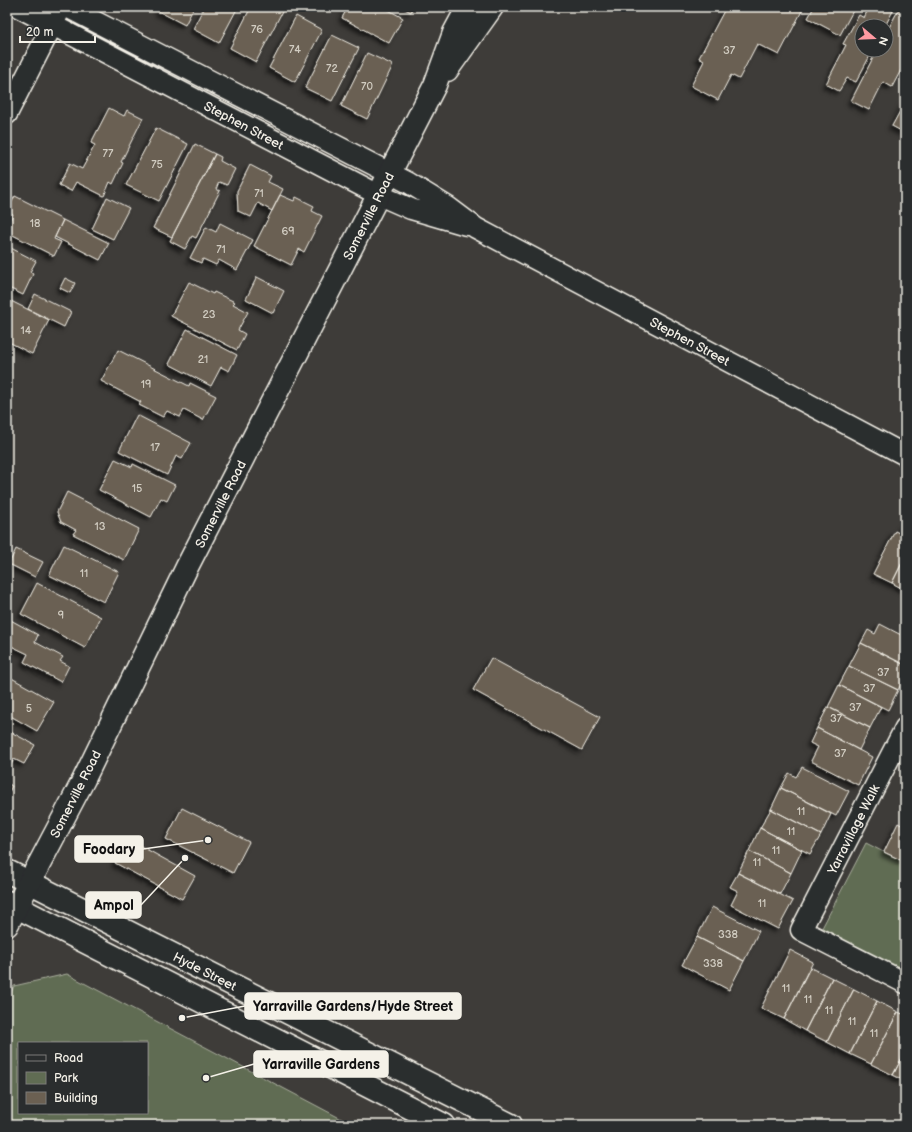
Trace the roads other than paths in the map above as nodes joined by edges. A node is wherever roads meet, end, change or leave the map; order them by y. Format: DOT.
graph roads {
  1 [pos="18,7"];
  2 [pos="67,7"];
  3 [pos="468,7"];
  4 [pos="492,7"];
  5 [pos="57,16"];
  6 [pos="435,85"];
  7 [pos="7,114"];
  8 [pos="390,174"];
  9 [pos="378,195"];
  10 [pos="476,228"];
  11 [pos="905,455"];
  12 [pos="905,728"];
  13 [pos="7,871"];
  14 [pos="30,882"];
  15 [pos="10,911"];
  16 [pos="905,983"];
  17 [pos="444,1125"];
  18 [pos="511,1125"];
  1 -- 5 [label="street, Stephen Street"];
  2 -- 8 [label="street, Stephen Street"];
  3 -- 6 [label="main road, Somerville Road"];
  4 -- 6 [label="main road, Somerville Road"];
  5 -- 7 [label="street"];
  5 -- 9 [label="street, Stephen Street"];
  6 -- 8 [label="main road, Somerville Road"];
  8 -- 9 [label="main road, Somerville Road"];
  8 -- 10 [label="street, Stephen Street"];
  9 -- 10 [label="street, Stephen Street"];
  9 -- 14 [label="main road, Somerville Road"];
  10 -- 11 [label="street, Stephen Street"];
  12 -- 16 [label="street, Yarravillage Walk"];
  13 -- 14 [label="main road, Hyde Street"];
  14 -- 15 [label="main road, Somerville Road"];
  14 -- 18 [label="main road, Hyde Street"];
  15 -- 17 [label="main road"];
}
